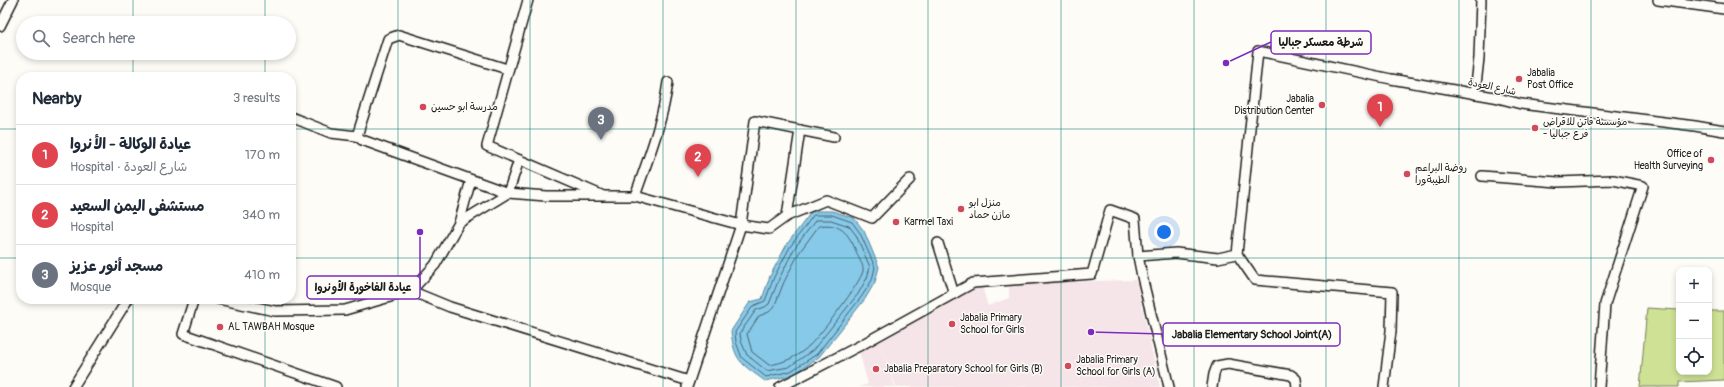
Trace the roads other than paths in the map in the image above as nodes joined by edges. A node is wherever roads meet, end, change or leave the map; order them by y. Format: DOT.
graph roads {
  1 [pos="13,0"];
  2 [pos="528,0"];
  3 [pos="1481,0"];
  4 [pos="1658,0"];
  5 [pos="1692,3"];
  6 [pos="1724,9"];
  7 [pos="0,26"];
  8 [pos="507,69"];
  9 [pos="668,82"];
  10 [pos="1475,94"];
  11 [pos="296,119"];
  12 [pos="800,130"];
  13 [pos="1724,131"];
  14 [pos="357,136"];
  15 [pos="834,137"];
  16 [pos="518,160"];
  17 [pos="1482,176"];
  18 [pos="910,179"];
  19 [pos="471,180"];
  20 [pos="508,193"];
  21 [pos="634,196"];
  22 [pos="604,197"];
  23 [pos="787,216"];
  24 [pos="459,223"];
  25 [pos="741,225"];
  26 [pos="938,243"];
  27 [pos="1237,254"];
  28 [pos="1138,256"];
  29 [pos="411,291"];
  30 [pos="954,294"];
  31 [pos="125,304"];
  32 [pos="192,304"];
  33 [pos="242,304"];
  34 [pos="688,384"];
  35 [pos="73,387"];
  36 [pos="336,387"];
  37 [pos="780,387"];
  38 [pos="1169,387"];
  39 [pos="1212,387"];
  40 [pos="1297,387"];
  41 [pos="1384,387"];
  42 [pos="1599,387"];
  1 -- 7 [label="street"];
  2 -- 8 [label="street"];
  3 -- 10 [label="street"];
  4 -- 5 [label="street"];
  5 -- 6 [label="street"];
  8 -- 14 [label="street"];
  8 -- 16 [label="street"];
  9 -- 21 [label="street"];
  10 -- 13 [label="street, شارع العودة"];
  10 -- 27 [label="street, شارع العودة"];
  11 -- 14 [label="street"];
  12 -- 15 [label="street"];
  12 -- 23 [label="street"];
  12 -- 25 [label="street"];
  14 -- 19 [label="street"];
  16 -- 20 [label="street"];
  16 -- 22 [label="street"];
  17 -- 42 [label="street"];
  18 -- 23 [label="street"];
  19 -- 20 [label="street"];
  19 -- 24 [label="street"];
  20 -- 22 [label="street"];
  20 -- 24 [label="street"];
  21 -- 22 [label="street"];
  21 -- 25 [label="street"];
  23 -- 25 [label="street"];
  24 -- 29 [label="street"];
  25 -- 34 [label="street"];
  26 -- 30 [label="street"];
  27 -- 28 [label="street"];
  27 -- 41 [label="street"];
  28 -- 30 [label="street"];
  28 -- 38 [label="street"];
  29 -- 33 [label="street"];
  29 -- 34 [label="street"];
  30 -- 37 [label="street"];
  31 -- 35 [label="street"];
  32 -- 36 [label="street"];
  39 -- 40 [label="street"];
}
